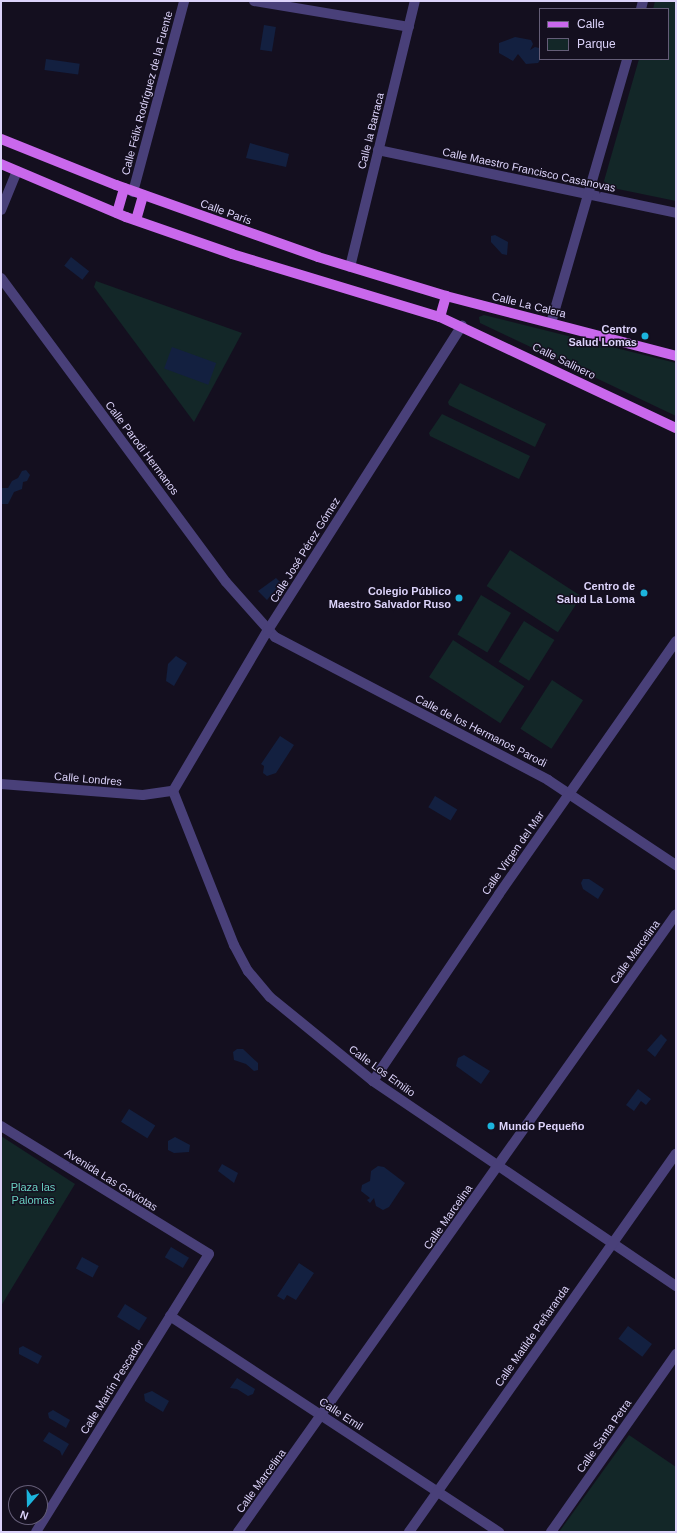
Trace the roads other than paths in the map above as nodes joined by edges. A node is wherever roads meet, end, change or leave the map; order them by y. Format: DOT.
graph roads {
  1 [pos="184,1"];
  2 [pos="254,1"];
  3 [pos="416,1"];
  4 [pos="409,27"];
  5 [pos="627,60"];
  6 [pos="1,139"];
  7 [pos="378,150"];
  8 [pos="1,164"];
  9 [pos="17,171"];
  10 [pos="133,192"];
  11 [pos="587,195"];
  12 [pos="1,210"];
  13 [pos="117,212"];
  14 [pos="676,214"];
  15 [pos="136,220"];
  16 [pos="350,267"];
  17 [pos="1,278"];
  18 [pos="446,296"];
  19 [pos="440,317"];
  20 [pos="551,323"];
  21 [pos="462,326"];
  22 [pos="676,356"];
  23 [pos="676,428"];
  24 [pos="268,630"];
  25 [pos="676,641"];
  26 [pos="1,784"];
  27 [pos="173,791"];
  28 [pos="570,792"];
  29 [pos="676,865"];
  30 [pos="676,914"];
  31 [pos="373,1081"];
  32 [pos="1,1126"];
  33 [pos="676,1154"];
  34 [pos="499,1165"];
  35 [pos="613,1242"];
  36 [pos="209,1254"];
  37 [pos="676,1286"];
  38 [pos="170,1316"];
  39 [pos="676,1354"];
  40 [pos="323,1416"];
  41 [pos="437,1492"];
  42 [pos="36,1532"];
  43 [pos="238,1532"];
  44 [pos="408,1532"];
  45 [pos="499,1532"];
  46 [pos="551,1532"];
  1 -- 10 [label="street, Calle Félix Rodríguez de la Fuente"];
  2 -- 4 [label="street"];
  3 -- 4 [label="street, Calle la Barraca"];
  4 -- 7 [label="street, Calle la Barraca"];
  5 -- 11 [label="street"];
  6 -- 10 [label="main road, Calle París"];
  7 -- 11 [label="street, Calle Maestro Francisco Casanovas"];
  7 -- 16 [label="street, Calle la Barraca"];
  8 -- 9 [label="main road"];
  9 -- 12 [label="street"];
  9 -- 13 [label="main road"];
  10 -- 13 [label="main road, Calle Félix Rodríguez de la Fuente"];
  10 -- 15 [label="main road, Calle Félix Rodríguez de la Fuente"];
  10 -- 16 [label="main road, Calle París"];
  11 -- 14 [label="street, Calle Maestro Francisco Casanovas"];
  11 -- 20 [label="street"];
  13 -- 15 [label="main road"];
  15 -- 19 [label="main road"];
  16 -- 18 [label="main road, Calle París"];
  17 -- 24 [label="street, Calle Parodi Hermanos"];
  18 -- 19 [label="main road"];
  18 -- 20 [label="main road, Calle La Calera"];
  19 -- 21 [label="main road, Calle Salinero"];
  20 -- 22 [label="main road, Calle La Calera"];
  21 -- 23 [label="main road, Calle Salinero"];
  21 -- 24 [label="street, Calle José Pérez Gómez"];
  24 -- 27 [label="street, Calle José Pérez Gómez"];
  24 -- 28 [label="street, Calle de los Hermanos Parodi"];
  25 -- 28 [label="street, Calle Virgen del Mar"];
  26 -- 27 [label="street, Calle Londres"];
  27 -- 31 [label="street, Calle Los Emilio"];
  28 -- 29 [label="street, Calle de los Hermanos Parodi"];
  28 -- 31 [label="street, Calle Virgen del Mar"];
  30 -- 34 [label="street, Calle Marcelina"];
  31 -- 34 [label="street, Calle Los Emilio"];
  32 -- 36 [label="street, Avenida Las Gaviotas"];
  33 -- 35 [label="street, Calle Matilde Peñaranda"];
  34 -- 35 [label="street, Calle Los Emilio"];
  34 -- 40 [label="street, Calle Marcelina"];
  35 -- 37 [label="street, Calle Los Emilio"];
  35 -- 41 [label="street, Calle Matilde Peñaranda"];
  36 -- 38 [label="street, Calle Martín Pescador"];
  38 -- 40 [label="street, Calle Emil"];
  38 -- 42 [label="street, Calle Martín Pescador"];
  39 -- 46 [label="street, Calle Santa Petra"];
  40 -- 41 [label="street, Calle Emil"];
  40 -- 43 [label="street, Calle Marcelina"];
  41 -- 44 [label="street, Calle Matilde Peñaranda"];
  41 -- 45 [label="street, Calle Emil"];
}
